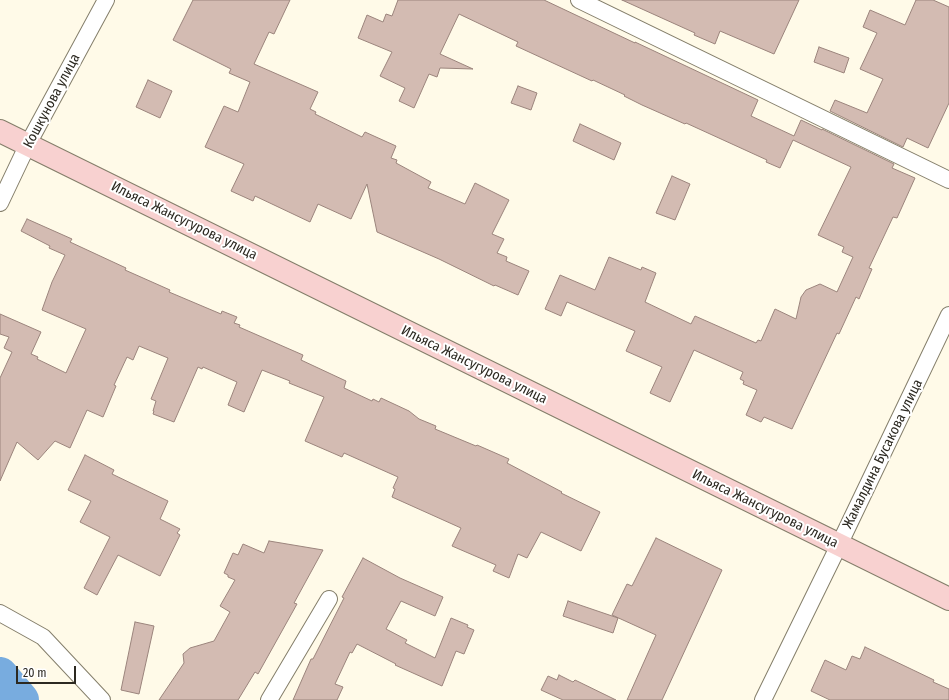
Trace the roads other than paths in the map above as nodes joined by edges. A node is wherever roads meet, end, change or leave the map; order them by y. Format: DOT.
graph roads {
  1 [pos="106,0"];
  2 [pos="579,0"];
  3 [pos="0,130"];
  4 [pos="28,144"];
  5 [pos="949,180"];
  6 [pos="0,203"];
  7 [pos="949,315"];
  8 [pos="839,545"];
  9 [pos="329,599"];
  10 [pos="949,599"];
  11 [pos="0,613"];
  12 [pos="102,700"];
  13 [pos="269,700"];
  14 [pos="763,700"];
  1 -- 4 [label="street, Кошкунова улица"];
  2 -- 5 [label="street"];
  3 -- 4 [label="street, Ильяса Жансугурова улица"];
  4 -- 6 [label="street, Кошкунова улица"];
  4 -- 8 [label="street, Ильяса Жансугурова улица"];
  7 -- 8 [label="street, Жамалдина Бусакова улица"];
  8 -- 10 [label="street, Ильяса Жансугурова улица"];
  8 -- 14 [label="street, Жамалдина Бусакова улица"];
  9 -- 13 [label="street"];
  11 -- 12 [label="street"];
}
